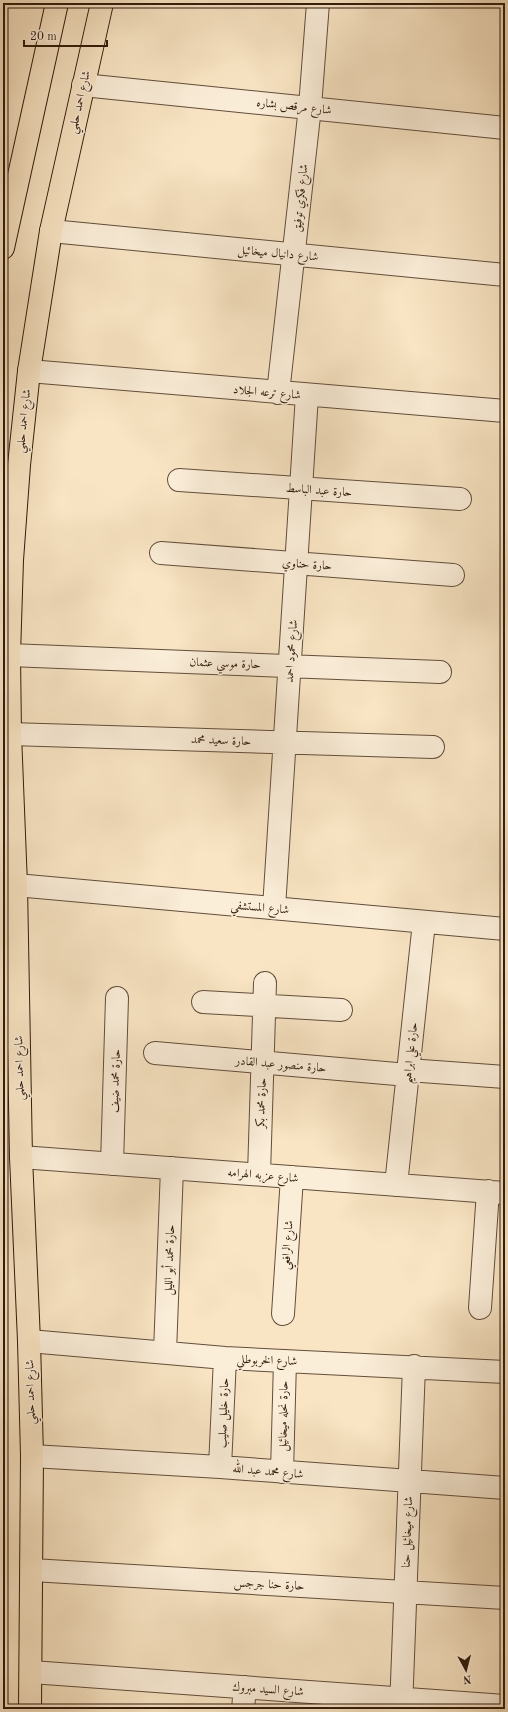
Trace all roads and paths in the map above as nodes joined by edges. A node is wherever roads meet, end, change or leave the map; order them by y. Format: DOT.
graph roads {
  1 [pos="57,3"];
  2 [pos="102,3"];
  3 [pos="318,3"];
  4 [pos="83,85"];
  5 [pos="310,108"];
  6 [pos="505,128"];
  7 [pos="51,231"];
  8 [pos="3,248"];
  9 [pos="295,254"];
  10 [pos="505,275"];
  11 [pos="29,371"];
  12 [pos="278,393"];
  13 [pos="307,395"];
  14 [pos="505,411"];
  15 [pos="179,480"];
  16 [pos="302,488"];
  17 [pos="460,499"];
  18 [pos="161,553"];
  19 [pos="297,563"];
  20 [pos="453,575"];
  21 [pos="9,655"];
  22 [pos="290,666"];
  23 [pos="440,672"];
  24 [pos="10,734"];
  25 [pos="285,742"];
  26 [pos="433,747"];
  27 [pos="16,885"];
  28 [pos="274,908"];
  29 [pos="424,922"];
  30 [pos="505,929"];
  31 [pos="265,983"];
  32 [pos="117,998"];
  33 [pos="203,1002"];
  34 [pos="264,1006"];
  35 [pos="341,1010"];
  36 [pos="155,1053"];
  37 [pos="263,1062"];
  38 [pos="408,1072"];
  39 [pos="505,1077"];
  40 [pos="21,1157"];
  41 [pos="112,1164"];
  42 [pos="172,1168"];
  43 [pos="259,1174"];
  44 [pos="292,1177"];
  45 [pos="396,1185"];
  46 [pos="497,1192"];
  47 [pos="480,1308"];
  48 [pos="283,1314"];
  49 [pos="29,1341"];
  50 [pos="165,1352"];
  51 [pos="225,1358"];
  52 [pos="284,1361"];
  53 [pos="414,1366"];
  54 [pos="505,1372"];
  55 [pos="32,1456"];
  56 [pos="220,1467"];
  57 [pos="282,1472"];
  58 [pos="410,1482"];
  59 [pos="505,1488"];
  60 [pos="32,1570"];
  61 [pos="405,1592"];
  62 [pos="505,1598"];
  63 [pos="31,1672"];
  64 [pos="245,1687"];
  65 [pos="401,1704"];
  66 [pos="505,1706"];
  67 [pos="30,1709"];
  68 [pos="243,1709"];
  1 -- 8 [label="main road"];
  2 -- 4 [label="main road, شارع احمد حلمي"];
  3 -- 5 [label="street, شارع فكري توفيق"];
  4 -- 5 [label="street, شارع مرقص بشاره"];
  4 -- 7 [label="main road, شارع احمد حلمي"];
  5 -- 6 [label="street, شارع مرقص بشاره"];
  5 -- 9 [label="street, شارع فكري توفيق"];
  7 -- 9 [label="street, شارع دانيال ميخائيل"];
  7 -- 11 [label="main road, شارع احمد حلمي"];
  9 -- 10 [label="street, شارع دانيال ميخائيل"];
  9 -- 12 [label="street, شارع فكري توفيق"];
  11 -- 12 [label="street, شارع ترعه الجلاد"];
  11 -- 21 [label="main road, شارع احمد حلمي"];
  12 -- 13 [label="street, شارع ترعه الجلاد"];
  13 -- 14 [label="street, شارع ترعه الجلاد"];
  13 -- 16 [label="street, شارع محمود احمد"];
  15 -- 16 [label="street, حارة عبد الباسط"];
  16 -- 17 [label="street, حارة عبد الباسط"];
  16 -- 19 [label="street, شارع محمود احمد"];
  18 -- 19 [label="street, حارة حناوي"];
  19 -- 20 [label="street, حارة حناوي"];
  19 -- 22 [label="street, شارع محمود احمد"];
  21 -- 22 [label="street, حارة موسي عثمان"];
  21 -- 24 [label="main road, شارع احمد حلمي"];
  22 -- 23 [label="street, حارة موسي عثمان"];
  22 -- 25 [label="street, شارع محمود احمد"];
  24 -- 25 [label="street, حارة سعيد محمد"];
  24 -- 27 [label="main road, شارع احمد حلمي"];
  25 -- 26 [label="street, حارة سعيد محمد"];
  25 -- 28 [label="street, شارع محمود احمد"];
  27 -- 28 [label="street, شارع المستشفي"];
  27 -- 40 [label="main road, شارع احمد حلمي"];
  28 -- 29 [label="street, شارع المستشفي"];
  29 -- 30 [label="street, شارع المستشفي"];
  29 -- 38 [label="street, حارة علي ابراهيم"];
  31 -- 34 [label="street, حارة محمد بكر"];
  32 -- 41 [label="street, حارة محمد ضيف"];
  33 -- 34 [label="street"];
  34 -- 35 [label="street"];
  34 -- 37 [label="street, حارة محمد بكر"];
  36 -- 37 [label="street, حارة منصور عبد القادر"];
  37 -- 38 [label="street, حارة منصور عبد القادر"];
  37 -- 43 [label="street, حارة محمد بكر"];
  38 -- 39 [label="street, حارة منصور عبد القادر"];
  38 -- 45 [label="street, حارة علي ابراهيم"];
  40 -- 41 [label="street, شارع عزبه الهرامه"];
  40 -- 49 [label="main road, شارع احمد حلمي"];
  41 -- 42 [label="street, شارع عزبه الهرامه"];
  42 -- 43 [label="street, شارع عزبه الهرامه"];
  42 -- 50 [label="street, حارة محمد أبو الليل"];
  43 -- 44 [label="street, شارع عزبه الهرامه"];
  44 -- 45 [label="street, شارع عزبه الهرامه"];
  44 -- 48 [label="street, شارع الرافعي"];
  45 -- 46 [label="street, شارع عزبه الهرامه"];
  46 -- 47 [label="street"];
  49 -- 50 [label="street, شارع الخربوطلي"];
  49 -- 55 [label="main road, شارع احمد حلمي"];
  50 -- 51 [label="street, شارع الخربوطلي"];
  51 -- 52 [label="street, شارع الخربوطلي"];
  51 -- 56 [label="street, حارة خليل صليب"];
  52 -- 53 [label="street, شارع الخربوطلي"];
  52 -- 57 [label="street, حارة نحله ميخائيل"];
  53 -- 54 [label="street, شارع الخربوطلي"];
  53 -- 58 [label="street, شارع ميخائيل حنا"];
  55 -- 56 [label="street, شارع محمد عبد الله"];
  55 -- 60 [label="main road, شارع احمد حلمي"];
  56 -- 57 [label="street, شارع محمد عبد الله"];
  57 -- 58 [label="street, شارع محمد عبد الله"];
  58 -- 59 [label="street, شارع محمد عبد الله"];
  58 -- 61 [label="street, شارع ميخائيل حنا"];
  60 -- 61 [label="street, حارة حنا جرجس"];
  60 -- 63 [label="main road, شارع احمد حلمي"];
  61 -- 62 [label="street, حارة حنا جرجس"];
  61 -- 65 [label="street, شارع ميخائيل حنا"];
  63 -- 64 [label="street, شارع السيد مبروك"];
  63 -- 67 [label="main road, شارع احمد حلمي"];
  64 -- 65 [label="street, شارع السيد مبروك"];
  64 -- 68 [label="street"];
  65 -- 66 [label="street, شارع السيد مبروك"];
}
